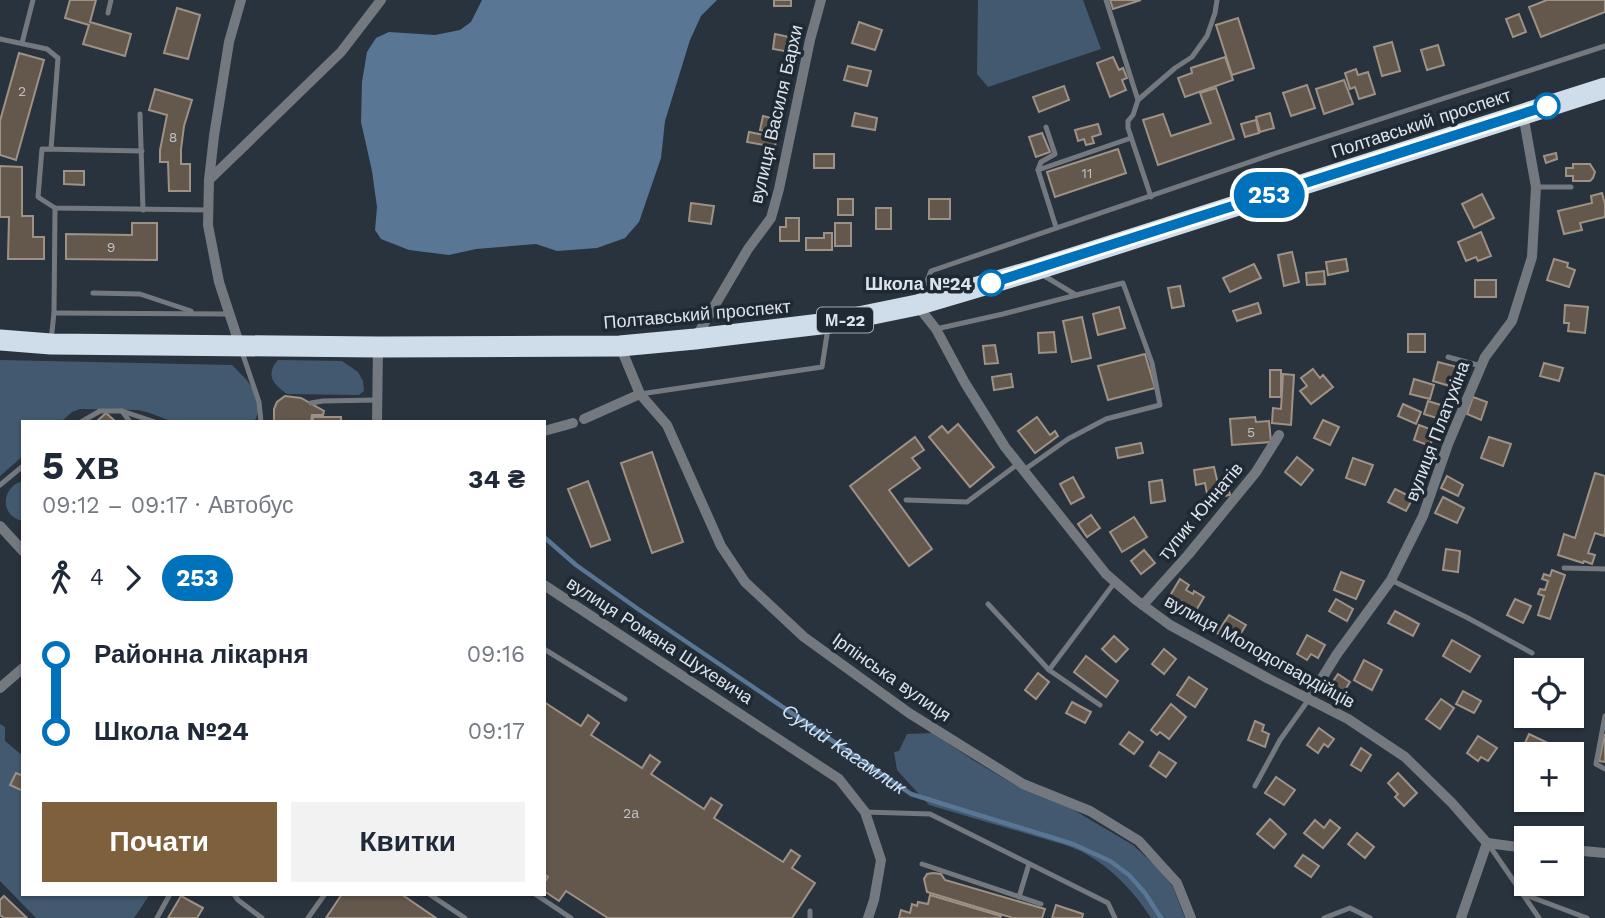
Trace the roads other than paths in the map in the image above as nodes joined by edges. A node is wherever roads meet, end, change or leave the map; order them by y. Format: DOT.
graph roads {
  1 [pos="33,0"];
  2 [pos="111,0"];
  3 [pos="241,0"];
  4 [pos="381,0"];
  5 [pos="821,0"];
  6 [pos="1106,0"];
  7 [pos="1217,0"];
  8 [pos="108,13"];
  9 [pos="0,39"];
  10 [pos="22,43"];
  11 [pos="1605,46"];
  12 [pos="1605,88"];
  13 [pos="1138,100"];
  14 [pos="140,114"];
  15 [pos="1523,114"];
  16 [pos="1046,127"];
  17 [pos="1131,138"];
  18 [pos="51,149"];
  19 [pos="142,151"];
  20 [pos="1038,170"];
  21 [pos="209,180"];
  22 [pos="1536,187"];
  23 [pos="1571,187"];
  24 [pos="1151,197"];
  25 [pos="55,208"];
  26 [pos="143,209"];
  27 [pos="208,210"];
  28 [pos="1056,227"];
  29 [pos="1035,270"];
  30 [pos="93,293"];
  31 [pos="1076,295"];
  32 [pos="917,305"];
  33 [pos="54,313"];
  34 [pos="197,313"];
  35 [pos="229,314"];
  36 [pos="829,323"];
  37 [pos="936,329"];
  38 [pos="0,340"];
  39 [pos="695,340"];
  40 [pos="51,344"];
  41 [pos="240,346"];
  42 [pos="620,346"];
  43 [pos="378,347"];
  44 [pos="0,348"];
  45 [pos="1448,357"];
  46 [pos="1481,366"];
  47 [pos="640,394"];
  48 [pos="377,400"];
  49 [pos="311,403"];
  50 [pos="122,411"];
  51 [pos="84,420"];
  52 [pos="129,420"];
  53 [pos="149,420"];
  54 [pos="261,420"];
  55 [pos="377,420"];
  56 [pos="546,430"];
  57 [pos="1279,435"];
  58 [pos="1021,467"];
  59 [pos="21,468"];
  60 [pos="0,485"];
  61 [pos="906,499"];
  62 [pos="0,526"];
  63 [pos="20,543"];
  64 [pos="1564,568"];
  65 [pos="1605,569"];
  66 [pos="1391,580"];
  67 [pos="1115,582"];
  68 [pos="546,586"];
  69 [pos="988,604"];
  70 [pos="1143,605"];
  71 [pos="546,650"];
  72 [pos="1532,653"];
  73 [pos="21,669"];
  74 [pos="1049,670"];
  75 [pos="0,688"];
  76 [pos="625,699"];
  77 [pos="1309,699"];
  78 [pos="1100,705"];
  79 [pos="1605,716"];
  80 [pos="1605,769"];
  81 [pos="1255,786"];
  82 [pos="865,812"];
  83 [pos="1488,843"];
  84 [pos="1514,846"];
  85 [pos="1584,851"];
  86 [pos="1605,853"];
  87 [pos="922,864"];
  88 [pos="1029,864"];
  89 [pos="1514,881"];
  90 [pos="169,896"];
  91 [pos="235,896"];
  92 [pos="324,896"];
  93 [pos="432,896"];
  94 [pos="539,896"];
  95 [pos="1524,896"];
  96 [pos="1528,896"];
  97 [pos="1019,897"];
  98 [pos="1041,904"];
  99 [pos="157,918"];
  100 [pos="262,918"];
  101 [pos="308,918"];
  102 [pos="465,918"];
  103 [pos="571,918"];
  104 [pos="869,918"];
  105 [pos="1115,918"];
  106 [pos="1191,918"];
  107 [pos="1324,918"];
  108 [pos="1370,918"];
  109 [pos="1461,918"];
  110 [pos="1539,918"];
  111 [pos="1587,918"];
  1 -- 10 [label="lane"];
  2 -- 8 [label="lane"];
  3 -- 21 [label="street"];
  4 -- 21 [label="street"];
  5 -- 39 [label="street, вулиця Василя Бархи"];
  6 -- 13 [label="lane"];
  7 -- 13 [label="lane"];
  9 -- 10 [label="lane"];
  10 -- 18 [label="lane"];
  11 -- 24 [label="lane"];
  12 -- 15 [label="highway, Полтавський проспект / М-22"];
  13 -- 17 [label="lane"];
  14 -- 19 [label="lane"];
  15 -- 22 [label="street, вулиця Платухіна"];
  15 -- 29 [label="highway, Полтавський проспект / М-22"];
  16 -- 20 [label="lane"];
  17 -- 20 [label="lane"];
  17 -- 24 [label="lane"];
  18 -- 19 [label="lane"];
  18 -- 25 [label="lane"];
  19 -- 26 [label="lane"];
  20 -- 28 [label="lane"];
  21 -- 27 [label="street"];
  22 -- 23 [label="lane"];
  22 -- 46 [label="street, вулиця Платухіна"];
  24 -- 28 [label="lane"];
  25 -- 26 [label="lane"];
  25 -- 33 [label="lane"];
  26 -- 27 [label="lane"];
  27 -- 35 [label="street"];
  28 -- 32 [label="lane"];
  29 -- 31 [label="lane"];
  29 -- 32 [label="highway, Полтавський проспект / М-22"];
  30 -- 34 [label="lane"];
  31 -- 37 [label="lane"];
  31 -- 58 [label="lane"];
  32 -- 36 [label="highway, Полтавський проспект / М-22"];
  32 -- 37 [label="street, вулиця Молодогвардійців"];
  33 -- 34 [label="lane"];
  33 -- 40 [label="lane"];
  34 -- 35 [label="lane"];
  35 -- 41 [label="street"];
  36 -- 39 [label="highway, Полтавський проспект / М-22"];
  36 -- 47 [label="lane"];
  37 -- 58 [label="street, вулиця Молодогвардійців"];
  38 -- 40 [label="highway, М-22"];
  39 -- 42 [label="highway, Полтавський проспект / М-22"];
  40 -- 41 [label="highway, Полтавський проспект / М-22"];
  40 -- 44 [label="highway, М-22"];
  41 -- 43 [label="highway, Полтавський проспект / М-22"];
  41 -- 54 [label="lane"];
  42 -- 43 [label="highway, Полтавський проспект / М-22"];
  42 -- 47 [label="street, Ірпінська вулиця"];
  43 -- 48 [label="street"];
  45 -- 46 [label="lane"];
  46 -- 66 [label="street, вулиця Платухіна"];
  47 -- 56 [label="street"];
  47 -- 106 [label="street, Ірпінська вулиця"];
  48 -- 49 [label="lane"];
  48 -- 55 [label="street"];
  50 -- 51 [label="lane"];
  50 -- 52 [label="lane"];
  50 -- 53 [label="lane"];
  57 -- 70 [label="street, тупик Юннатів"];
  58 -- 61 [label="lane"];
  58 -- 67 [label="street, вулиця Молодогвардійців"];
  59 -- 60 [label="lane"];
  62 -- 63 [label="street"];
  64 -- 65 [label="lane"];
  66 -- 72 [label="lane"];
  66 -- 77 [label="street, вулиця Платухіна"];
  67 -- 70 [label="street, вулиця Молодогвардійців"];
  67 -- 74 [label="lane"];
  68 -- 82 [label="street, вулиця Романа Шухевича"];
  69 -- 74 [label="lane"];
  70 -- 77 [label="street, вулиця Молодогвардійців"];
  71 -- 76 [label="lane"];
  73 -- 75 [label="street"];
  74 -- 78 [label="lane"];
  77 -- 81 [label="lane"];
  77 -- 83 [label="street, вулиця Молодогвардійців"];
  79 -- 80 [label="lane"];
  82 -- 88 [label="lane"];
  82 -- 104 [label="street, вулиця Романа Шухевича"];
  83 -- 84 [label="street"];
  83 -- 89 [label="lane"];
  83 -- 109 [label="street"];
  85 -- 86 [label="street"];
  87 -- 97 [label="lane"];
  88 -- 97 [label="lane"];
  88 -- 105 [label="lane"];
  90 -- 99 [label="lane"];
  91 -- 100 [label="lane"];
  92 -- 101 [label="lane"];
  93 -- 102 [label="lane"];
  94 -- 103 [label="lane"];
  95 -- 110 [label="lane"];
  96 -- 111 [label="lane"];
  97 -- 98 [label="lane"];
  107 -- 108 [label="lane"];
}
